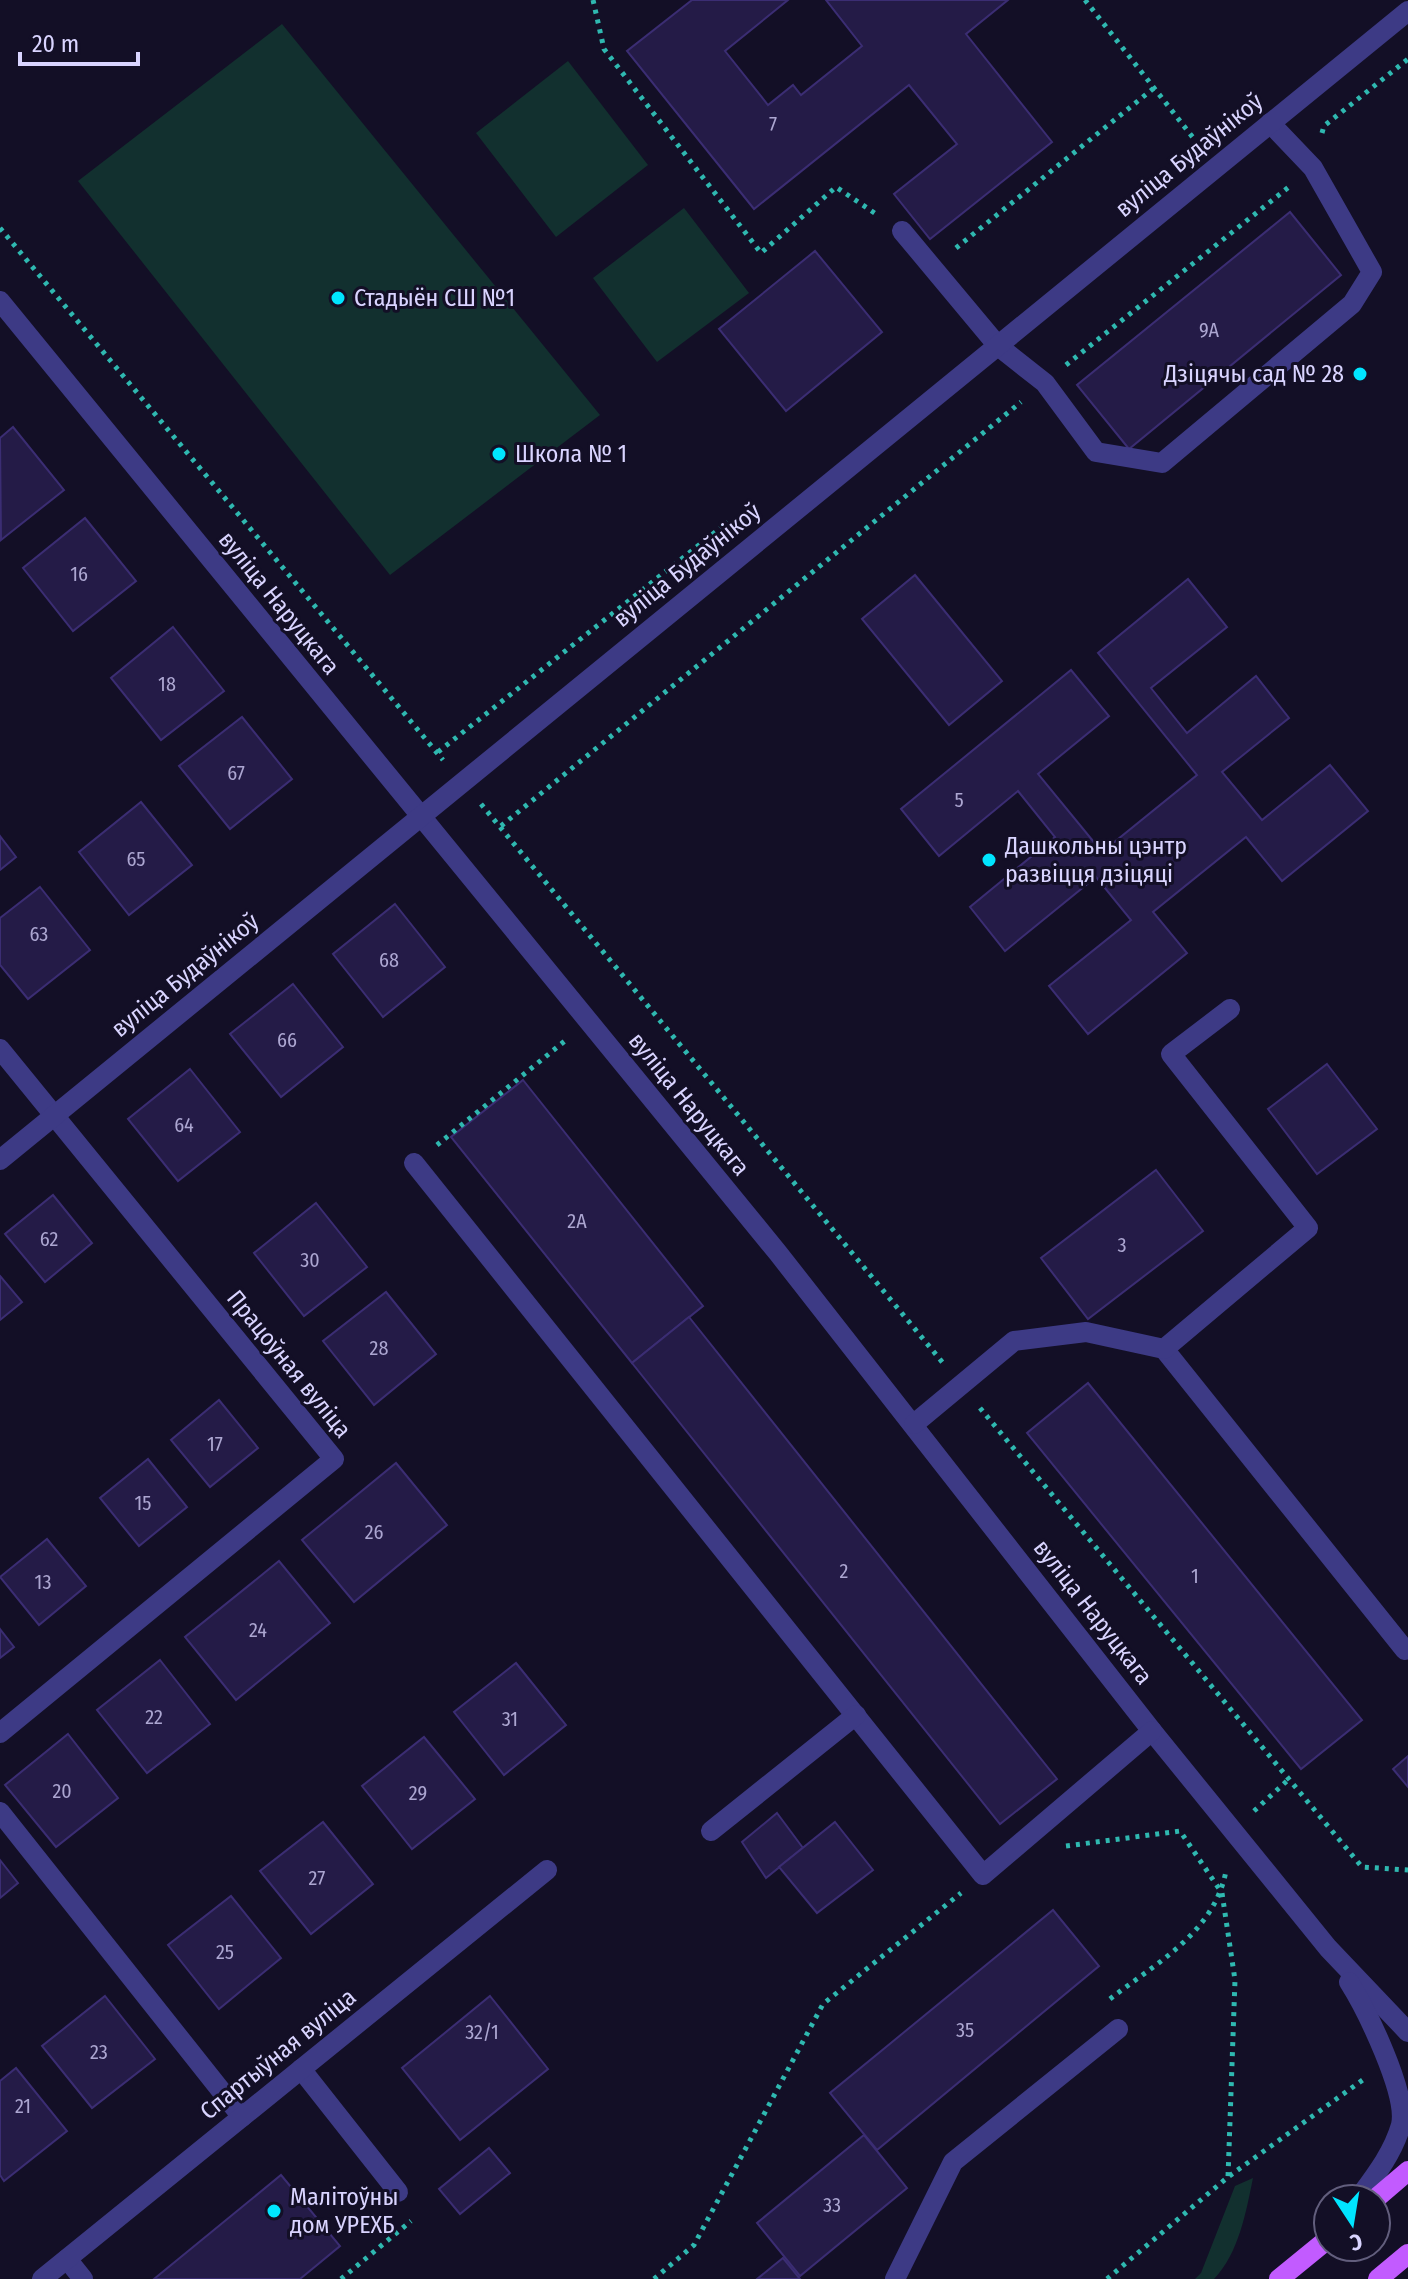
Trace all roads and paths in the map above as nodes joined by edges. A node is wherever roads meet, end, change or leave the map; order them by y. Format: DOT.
graph roads {
  1 [pos="593,0"];
  2 [pos="1085,0"];
  3 [pos="1408,11"];
  4 [pos="1408,59"];
  5 [pos="1154,88"];
  6 [pos="1270,123"];
  7 [pos="1198,144"];
  8 [pos="1313,168"];
  9 [pos="0,228"];
  10 [pos="902,231"];
  11 [pos="932,267"];
  12 [pos="0,301"];
  13 [pos="998,346"];
  14 [pos="1045,383"];
  15 [pos="461,782"];
  16 [pos="420,817"];
  17 [pos="501,826"];
  18 [pos="1230,1009"];
  19 [pos="588,1022"];
  20 [pos="0,1049"];
  21 [pos="54,1116"];
  22 [pos="0,1160"];
  23 [pos="414,1163"];
  24 [pos="1164,1349"];
  25 [pos="962,1385"];
  26 [pos="914,1424"];
  27 [pos="1405,1650"];
  28 [pos="856,1715"];
  29 [pos="1152,1731"];
  30 [pos="0,1733"];
  31 [pos="0,1812"];
  32 [pos="711,1831"];
  33 [pos="1007,1854"];
  34 [pos="547,1870"];
  35 [pos="1408,1870"];
  36 [pos="983,1875"];
  37 [pos="1328,1948"];
  38 [pos="1118,2029"];
  39 [pos="1408,2032"];
  40 [pos="1389,2061"];
  41 [pos="301,2069"];
  42 [pos="242,2117"];
  43 [pos="1408,2171"];
  44 [pos="1228,2177"];
  45 [pos="1370,2183"];
  46 [pos="1392,2185"];
  47 [pos="398,2192"];
  48 [pos="1312,2252"];
  49 [pos="1408,2254"];
  50 [pos="67,2259"];
  51 [pos="42,2279"];
  52 [pos="83,2279"];
  53 [pos="341,2279"];
  54 [pos="654,2279"];
  55 [pos="895,2279"];
  56 [pos="1107,2279"];
  57 [pos="1279,2279"];
  58 [pos="1378,2279"];
  1 -- 10 [label="path"];
  2 -- 5 [label="path"];
  3 -- 6 [label="street, вуліца Будаўнікоў"];
  4 -- 8 [label="path"];
  5 -- 7 [label="path"];
  5 -- 11 [label="path"];
  6 -- 8 [label="street"];
  6 -- 13 [label="street, вуліца Будаўнікоў"];
  8 -- 14 [label="path"];
  8 -- 14 [label="street"];
  9 -- 15 [label="path"];
  10 -- 11 [label="street"];
  11 -- 13 [label="street"];
  12 -- 16 [label="street, вуліца Наруцкага"];
  13 -- 14 [label="street"];
  13 -- 15 [label="street, вуліца Будаўнікоў"];
  14 -- 17 [label="path"];
  15 -- 16 [label="street, вуліца Будаўнікоў"];
  15 -- 17 [label="path"];
  16 -- 19 [label="street, вуліца Наруцкага"];
  16 -- 21 [label="street, вуліца Будаўнікоў"];
  17 -- 25 [label="path"];
  18 -- 24 [label="street"];
  19 -- 23 [label="path"];
  19 -- 26 [label="street, вуліца Наруцкага"];
  20 -- 21 [label="street"];
  21 -- 22 [label="street, вуліца Будаўнікоў"];
  21 -- 30 [label="street, Працоўная вуліца"];
  23 -- 28 [label="street"];
  24 -- 25 [label="street"];
  24 -- 27 [label="street"];
  25 -- 26 [label="street"];
  25 -- 35 [label="path"];
  26 -- 29 [label="street, вуліца Наруцкага"];
  28 -- 32 [label="street"];
  28 -- 36 [label="street"];
  29 -- 33 [label="street"];
  29 -- 37 [label="street, вуліца Наруцкага"];
  31 -- 42 [label="street"];
  33 -- 36 [label="street"];
  33 -- 44 [label="path"];
  34 -- 41 [label="street, Спартыўная вуліца"];
  36 -- 54 [label="path"];
  37 -- 39 [label="street"];
  37 -- 40 [label="street"];
  38 -- 55 [label="street"];
  40 -- 44 [label="path"];
  40 -- 45 [label="street"];
  41 -- 42 [label="street, Спартыўная вуліца"];
  41 -- 47 [label="street"];
  42 -- 50 [label="street, Спартыўная вуліца"];
  43 -- 46 [label="main road"];
  44 -- 56 [label="path"];
  47 -- 53 [label="path"];
  48 -- 57 [label="main road"];
  49 -- 58 [label="main road"];
  50 -- 51 [label="street, Спартыўная вуліца"];
  50 -- 52 [label="street"];
}
